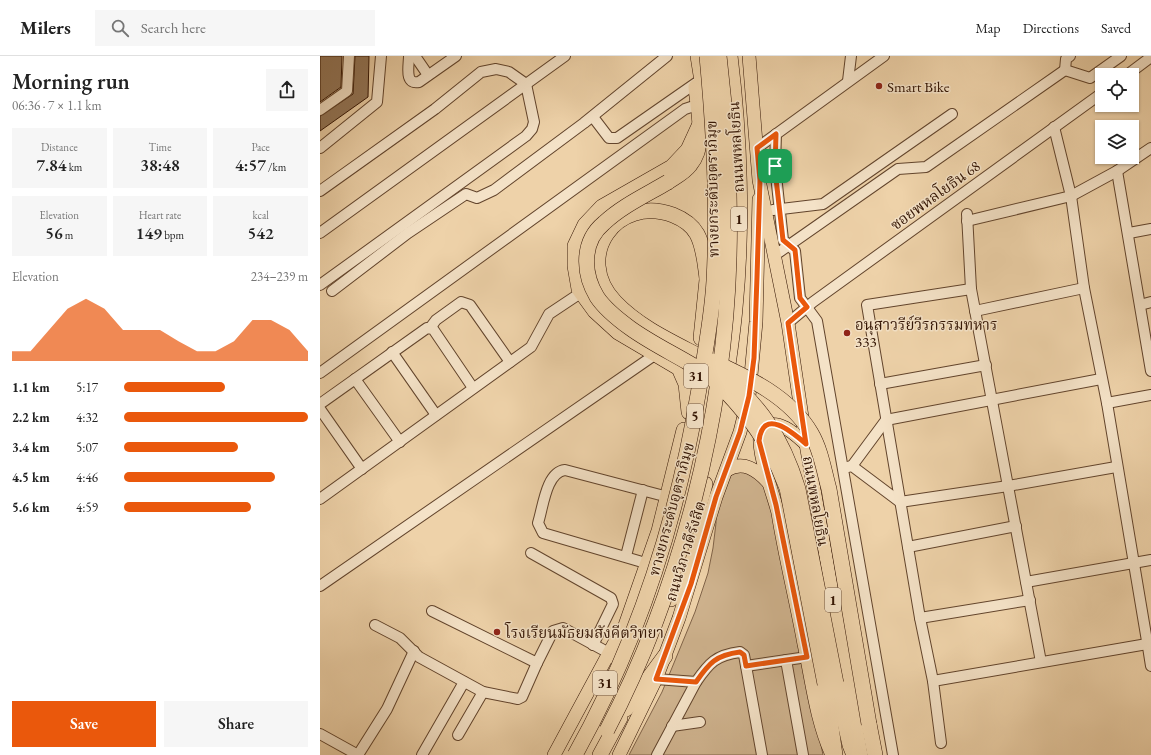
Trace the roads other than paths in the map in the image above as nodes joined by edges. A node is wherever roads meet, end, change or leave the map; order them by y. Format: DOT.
graph roads {
  1 [pos="349,56"];
  2 [pos="381,56"];
  3 [pos="410,56"];
  4 [pos="415,56"];
  5 [pos="456,56"];
  6 [pos="565,56"];
  7 [pos="667,56"];
  8 [pos="720,56"];
  9 [pos="730,56"];
  10 [pos="748,56"];
  11 [pos="851,56"];
  12 [pos="884,56"];
  13 [pos="1121,56"];
  14 [pos="701,57"];
  15 [pos="1067,57"];
  16 [pos="1151,57"];
  17 [pos="442,60"];
  18 [pos="1136,68"];
  19 [pos="1065,70"];
  20 [pos="428,75"];
  21 [pos="848,82"];
  22 [pos="696,83"];
  23 [pos="526,84"];
  24 [pos="1095,98"];
  25 [pos="697,105"];
  26 [pos="320,110"];
  27 [pos="952,114"];
  28 [pos="593,117"];
  29 [pos="699,126"];
  30 [pos="1054,128"];
  31 [pos="776,134"];
  32 [pos="320,148"];
  33 [pos="757,148"];
  34 [pos="1151,148"];
  35 [pos="1117,171"];
  36 [pos="760,180"];
  37 [pos="320,191"];
  38 [pos="1071,196"];
  39 [pos="773,210"];
  40 [pos="1151,229"];
  41 [pos="320,233"];
  42 [pos="1129,233"];
  43 [pos="789,245"];
  44 [pos="775,255"];
  45 [pos="707,278"];
  46 [pos="320,285"];
  47 [pos="1084,288"];
  48 [pos="971,289"];
  49 [pos="332,291"];
  50 [pos="582,292"];
  51 [pos="1151,302"];
  52 [pos="1140,305"];
  53 [pos="807,307"];
  54 [pos="975,310"];
  55 [pos="788,323"];
  56 [pos="430,328"];
  57 [pos="392,352"];
  58 [pos="656,354"];
  59 [pos="697,355"];
  60 [pos="510,362"];
  61 [pos="986,365"];
  62 [pos="1151,371"];
  63 [pos="320,373"];
  64 [pos="355,379"];
  65 [pos="1101,379"];
  66 [pos="726,382"];
  67 [pos="880,384"];
  68 [pos="473,388"];
  69 [pos="1151,395"];
  70 [pos="992,400"];
  71 [pos="1107,403"];
  72 [pos="320,404"];
  73 [pos="320,409"];
  74 [pos="689,412"];
  75 [pos="436,415"];
  76 [pos="886,420"];
  77 [pos="400,442"];
  78 [pos="806,444"];
  79 [pos="848,467"];
  80 [pos="1116,467"];
  81 [pos="362,469"];
  82 [pos="727,470"];
  83 [pos="771,485"];
  84 [pos="1008,486"];
  85 [pos="643,490"];
  86 [pos="321,495"];
  87 [pos="668,497"];
  88 [pos="900,502"];
  89 [pos="1016,526"];
  90 [pos="908,547"];
  91 [pos="531,553"];
  92 [pos="626,556"];
  93 [pos="1151,560"];
  94 [pos="1133,562"];
  95 [pos="649,564"];
  96 [pos="1026,582"];
  97 [pos="320,586"];
  98 [pos="1030,600"];
  99 [pos="634,607"];
  100 [pos="432,611"];
  101 [pos="920,618"];
  102 [pos="375,625"];
  103 [pos="593,645"];
  104 [pos="1149,646"];
  105 [pos="414,652"];
  106 [pos="609,652"];
  107 [pos="665,656"];
  108 [pos="807,657"];
  109 [pos="786,660"];
  110 [pos="1041,662"];
  111 [pos="537,663"];
  112 [pos="746,666"];
  113 [pos="1151,666"];
  114 [pos="656,679"];
  115 [pos="933,681"];
  116 [pos="464,682"];
  117 [pos="696,682"];
  118 [pos="831,683"];
  119 [pos="483,692"];
  120 [pos="626,709"];
  121 [pos="700,722"];
  122 [pos="672,726"];
  123 [pos="320,734"];
  124 [pos="458,735"];
  125 [pos="941,743"];
  126 [pos="423,754"];
  127 [pos="554,755"];
  128 [pos="567,755"];
  129 [pos="575,755"];
  130 [pos="594,755"];
  131 [pos="600,755"];
  132 [pos="619,755"];
  133 [pos="657,755"];
  134 [pos="762,755"];
  135 [pos="802,755"];
  136 [pos="832,755"];
  137 [pos="835,755"];
  138 [pos="854,755"];
  139 [pos="861,755"];
  140 [pos="875,755"];
  141 [pos="893,755"];
  1 -- 26 [label="street"];
  2 -- 32 [label="street"];
  3 -- 20 [label="street"];
  4 -- 20 [label="street"];
  5 -- 17 [label="street"];
  6 -- 23 [label="street"];
  7 -- 28 [label="street"];
  8 -- 130 [label="highway, ทางยกระดับอุตราภิมุข / 5, bridge"];
  9 -- 66 [label="highway, ถนนพหลโยธิน / 1"];
  10 -- 33 [label="main road, ถนนพหลโยธิน / 1"];
  11 -- 21 [label="street"];
  12 -- 21 [label="street"];
  13 -- 19 [label="street"];
  14 -- 22 [label="highway"];
  14 -- 45 [label="highway, ถนนพหลโยธิน / 1"];
  14 -- 129 [label="highway, ทางยกระดับอุตราภิมุข / 5, bridge"];
  15 -- 19 [label="street"];
  16 -- 18 [label="street"];
  17 -- 20 [label="street"];
  19 -- 43 [label="street"];
  21 -- 31 [label="street"];
  22 -- 25 [label="highway"];
  22 -- 28 [label="street"];
  23 -- 37 [label="street"];
  23 -- 41 [label="street"];
  23 -- 46 [label="street"];
  24 -- 30 [label="street, ซอยพหลโยธิน 68"];
  25 -- 29 [label="highway"];
  25 -- 63 [label="street"];
  27 -- 39 [label="street"];
  28 -- 49 [label="street"];
  29 -- 50 [label="highway"];
  29 -- 118 [label="highway, bridge"];
  30 -- 38 [label="street"];
  30 -- 53 [label="street, ซอยพหลโยธิน 68"];
  31 -- 33 [label="street"];
  31 -- 39 [label="street"];
  33 -- 36 [label="main road, ถนนพหลโยธิน / 1"];
  34 -- 35 [label="street"];
  35 -- 38 [label="street"];
  35 -- 42 [label="street"];
  36 -- 39 [label="main road, ถนนพหลโยธิน / 1"];
  36 -- 82 [label="main road, ถนนวิภาวดีรังสิต"];
  38 -- 47 [label="street"];
  38 -- 48 [label="street"];
  39 -- 43 [label="street"];
  39 -- 44 [label="main road, ถนนพหลโยธิน / 1"];
  40 -- 42 [label="street"];
  42 -- 52 [label="street"];
  43 -- 44 [label="street"];
  43 -- 53 [label="street"];
  44 -- 55 [label="main road, ถนนพหลโยธิน / 1"];
  45 -- 59 [label="highway"];
  45 -- 74 [label="highway, ถนนวิภาวดีรังสิต / 31"];
  47 -- 54 [label="street"];
  47 -- 65 [label="street"];
  48 -- 54 [label="street"];
  48 -- 67 [label="street"];
  50 -- 58 [label="highway"];
  50 -- 60 [label="street"];
  51 -- 52 [label="street"];
  52 -- 62 [label="street"];
  53 -- 55 [label="street, ซอยพหลโยธิน 68"];
  53 -- 79 [label="street"];
  54 -- 61 [label="street"];
  55 -- 78 [label="main road, ถนนพหลโยธิน / 1"];
  56 -- 57 [label="street"];
  56 -- 60 [label="street"];
  56 -- 68 [label="street"];
  57 -- 64 [label="street"];
  57 -- 75 [label="street"];
  58 -- 74 [label="highway"];
  58 -- 97 [label="street"];
  59 -- 118 [label="highway, bridge"];
  59 -- 140 [label="highway, bridge"];
  60 -- 68 [label="street"];
  61 -- 67 [label="street"];
  61 -- 70 [label="street"];
  64 -- 72 [label="street"];
  64 -- 77 [label="street"];
  65 -- 70 [label="street"];
  65 -- 71 [label="street"];
  66 -- 120 [label="highway, ถนนวิภาวดีรังสิต / 31"];
  67 -- 76 [label="street"];
  68 -- 75 [label="street"];
  69 -- 71 [label="street"];
  70 -- 76 [label="street"];
  70 -- 84 [label="street"];
  71 -- 80 [label="street"];
  73 -- 81 [label="street"];
  74 -- 87 [label="highway, ถนนวิภาวดีรังสิต / 31"];
  75 -- 77 [label="street"];
  76 -- 79 [label="street"];
  76 -- 88 [label="street"];
  77 -- 81 [label="street"];
  78 -- 83 [label="main road"];
  78 -- 139 [label="main road, ถนนพหลโยธิน / 1"];
  79 -- 88 [label="street"];
  79 -- 141 [label="street"];
  80 -- 84 [label="street"];
  80 -- 94 [label="street"];
  81 -- 86 [label="street"];
  82 -- 83 [label="main road"];
  82 -- 107 [label="main road, ถนนวิภาวดีรังสิต"];
  83 -- 108 [label="main road"];
  84 -- 88 [label="street"];
  84 -- 89 [label="street"];
  85 -- 87 [label="street"];
  85 -- 92 [label="street"];
  85 -- 92 [label="street"];
  87 -- 95 [label="highway, ถนนวิภาวดีรังสิต / 31"];
  88 -- 90 [label="street"];
  89 -- 90 [label="street"];
  89 -- 96 [label="street"];
  90 -- 101 [label="street"];
  91 -- 103 [label="street"];
  92 -- 95 [label="street"];
  93 -- 94 [label="street"];
  94 -- 96 [label="street"];
  94 -- 104 [label="street"];
  95 -- 99 [label="highway, ถนนวิภาวดีรังสิต / 31"];
  96 -- 98 [label="street"];
  98 -- 101 [label="street"];
  98 -- 110 [label="street"];
  99 -- 106 [label="main road, ถนนวิภาวดีรังสิต / 31"];
  99 -- 128 [label="highway, ถนนวิภาวดีรังสิต / 31"];
  100 -- 111 [label="street"];
  101 -- 115 [label="street"];
  102 -- 105 [label="street"];
  103 -- 106 [label="street"];
  103 -- 111 [label="street"];
  104 -- 110 [label="street"];
  104 -- 113 [label="street"];
  105 -- 116 [label="street"];
  105 -- 123 [label="street"];
  106 -- 127 [label="main road, ถนนวิภาวดีรังสิต / 31"];
  107 -- 114 [label="main road, ถนนวิภาวดีรังสิต"];
  107 -- 120 [label="highway"];
  108 -- 109 [label="street"];
  108 -- 136 [label="main road"];
  109 -- 112 [label="street"];
  109 -- 135 [label="street"];
  110 -- 115 [label="street"];
  111 -- 119 [label="street"];
  112 -- 117 [label="street"];
  112 -- 134 [label="street"];
  114 -- 117 [label="street"];
  114 -- 132 [label="main road, ถนนวิภาวดีรังสิต"];
  115 -- 125 [label="street"];
  116 -- 119 [label="street"];
  116 -- 126 [label="street"];
  117 -- 122 [label="street"];
  118 -- 137 [label="highway"];
  118 -- 138 [label="highway"];
  119 -- 124 [label="street"];
  120 -- 131 [label="highway, ถนนวิภาวดีรังสิต / 31"];
  121 -- 122 [label="street"];
  122 -- 133 [label="street"];
}
